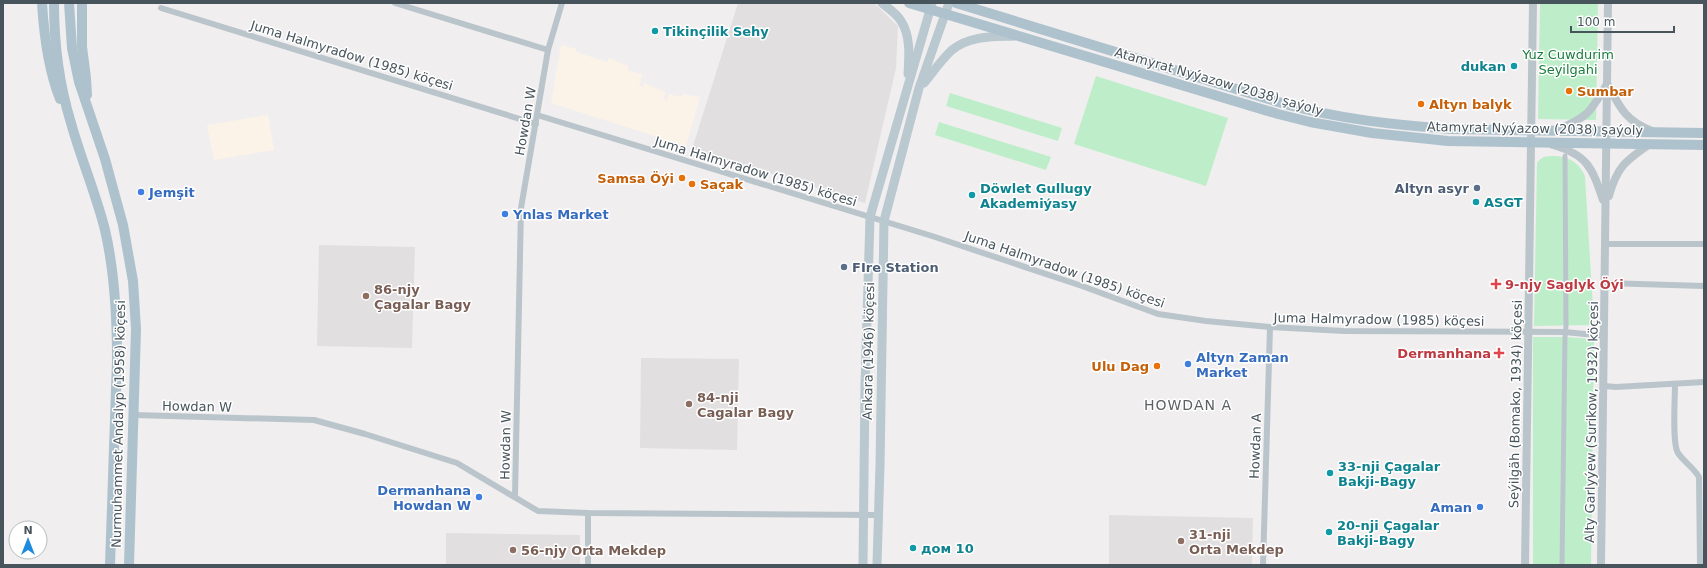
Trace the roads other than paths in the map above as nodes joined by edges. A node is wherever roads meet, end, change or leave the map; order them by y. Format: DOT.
graph roads {
  1 [pos="42,3"];
  2 [pos="54,3"];
  3 [pos="69,3"];
  4 [pos="82,3"];
  5 [pos="395,3"];
  6 [pos="562,3"];
  7 [pos="882,3"];
  8 [pos="909,3"];
  9 [pos="950,3"];
  10 [pos="956,3"];
  11 [pos="1533,3"];
  12 [pos="1608,3"];
  13 [pos="931,6"];
  14 [pos="161,8"];
  15 [pos="946,14"];
  16 [pos="1017,36"];
  17 [pos="548,50"];
  18 [pos="1607,84"];
  19 [pos="908,85"];
  20 [pos="919,88"];
  21 [pos="87,108"];
  22 [pos="537,115"];
  23 [pos="71,123"];
  24 [pos="536,124"];
  25 [pos="1531,131"];
  26 [pos="1554,131"];
  27 [pos="1606,132"];
  28 [pos="1657,132"];
  29 [pos="1704,133"];
  30 [pos="1531,142"];
  31 [pos="1544,142"];
  32 [pos="1606,143"];
  33 [pos="1650,144"];
  34 [pos="1704,145"];
  35 [pos="1565,156"];
  36 [pos="1606,207"];
  37 [pos="870,217"];
  38 [pos="884,221"];
  39 [pos="1605,244"];
  40 [pos="1704,244"];
  41 [pos="1604,283"];
  42 [pos="1704,286"];
  43 [pos="1270,327"];
  44 [pos="1528,332"];
  45 [pos="1565,332"];
  46 [pos="1604,336"];
  47 [pos="1704,382"];
  48 [pos="1675,384"];
  49 [pos="1604,386"];
  50 [pos="134,415"];
  51 [pos="1702,475"];
  52 [pos="515,496"];
  53 [pos="588,513"];
  54 [pos="864,514"];
  55 [pos="877,515"];
  56 [pos="110,565"];
  57 [pos="129,565"];
  58 [pos="588,565"];
  59 [pos="863,565"];
  60 [pos="876,565"];
  61 [pos="1263,565"];
  62 [pos="1525,565"];
  63 [pos="1562,565"];
  64 [pos="1601,565"];
  65 [pos="1700,565"];
  1 -- 23 [label="main road"];
  2 -- 23 [label="main road, Nurmuhammet Andalyp (1958) köçesi"];
  3 -- 21 [label="main road, Nurmuhammet Andalyp (1958) köçesi"];
  4 -- 21 [label="main road"];
  5 -- 17 [label="street"];
  6 -- 17 [label="street, Howdan W"];
  7 -- 19 [label="main road"];
  8 -- 13 [label="main road, Atamyrat Nyýazow (2038) şaýoly"];
  9 -- 15 [label="main road, Ankara (1946) köçesi"];
  10 -- 25 [label="main road, Atamyrat Nyýazow (2038) şaýoly"];
  11 -- 25 [label="street, Seýilgäh (Bomako, 1934) köçesi"];
  12 -- 18 [label="street, Alty Garlyýew (Surikow, 1932) köçesi"];
  13 -- 15 [label="main road, Atamyrat Nyýazow (2038) şaýoly"];
  13 -- 19 [label="main road, Ankara (1946) köçesi"];
  14 -- 24 [label="street, Juma Halmyradow (1985) köçesi"];
  15 -- 16 [label="main road, Atamyrat Nyýazow (2038) şaýoly"];
  15 -- 20 [label="main road, Ankara (1946) köçesi"];
  16 -- 20 [label="main road"];
  16 -- 30 [label="main road, Atamyrat Nyýazow (2038) şaýoly"];
  17 -- 22 [label="street, Howdan W"];
  18 -- 26 [label="street, Atamyrat Nyýazow (2038) şaýoly"];
  18 -- 27 [label="street, Alty Garlyýew (Surikow, 1932) köçesi"];
  18 -- 28 [label="street"];
  19 -- 37 [label="main road, Ankara (1946) köçesi"];
  20 -- 38 [label="main road, Ankara (1946) köçesi"];
  21 -- 50 [label="main road, Nurmuhammet Andalyp (1958) köçesi"];
  22 -- 24 [label="street, Howdan W"];
  22 -- 37 [label="street, Juma Halmyradow (1985) köçesi"];
  23 -- 56 [label="main road, Nurmuhammet Andalyp (1958) köçesi"];
  24 -- 52 [label="street, Howdan W"];
  25 -- 26 [label="main road, Atamyrat Nyýazow (2038) şaýoly"];
  25 -- 30 [label="street, Seýilgäh (Bomako, 1934) köçesi"];
  26 -- 27 [label="main road, Atamyrat Nyýazow (2038) şaýoly"];
  27 -- 28 [label="main road, Atamyrat Nyýazow (2038) şaýoly"];
  27 -- 32 [label="street, Alty Garlyýew (Surikow, 1932) köçesi"];
  28 -- 29 [label="main road, Atamyrat Nyýazow (2038) şaýoly"];
  30 -- 31 [label="main road, Atamyrat Nyýazow (2038) şaýoly"];
  30 -- 44 [label="street, Seýilgäh (Bomako, 1934) köçesi"];
  31 -- 32 [label="main road, Atamyrat Nyýazow (2038) şaýoly"];
  31 -- 36 [label="street, Alty Garlyýew (Surikow, 1932) köçesi"];
  32 -- 33 [label="main road, Atamyrat Nyýazow (2038) şaýoly"];
  32 -- 36 [label="street, Alty Garlyýew (Surikow, 1932) köçesi"];
  33 -- 34 [label="main road, Atamyrat Nyýazow (2038) şaýoly"];
  33 -- 36 [label="street, Atamyrat Nyýazow (2038) şaýoly"];
  35 -- 45 [label="street"];
  36 -- 39 [label="street, Alty Garlyýew (Surikow, 1932) köçesi"];
  37 -- 38 [label="street, Juma Halmyradow (1985) köçesi"];
  37 -- 54 [label="main road, Ankara (1946) köçesi"];
  38 -- 43 [label="street, Juma Halmyradow (1985) köçesi"];
  38 -- 55 [label="main road, Ankara (1946) köçesi"];
  39 -- 40 [label="street"];
  39 -- 41 [label="street, Alty Garlyýew (Surikow, 1932) köçesi"];
  41 -- 42 [label="street"];
  41 -- 46 [label="street, Alty Garlyýew (Surikow, 1932) köçesi"];
  43 -- 44 [label="street, Juma Halmyradow (1985) köçesi"];
  43 -- 61 [label="street, Howdan A"];
  44 -- 45 [label="street, Juma Halmyradow (1985) köçesi"];
  44 -- 62 [label="street, Seýilgäh (Bomako, 1934) köçesi"];
  45 -- 46 [label="street, Juma Halmyradow (1985) köçesi"];
  45 -- 63 [label="street"];
  46 -- 49 [label="street, Alty Garlyýew (Surikow, 1932) köçesi"];
  47 -- 48 [label="street"];
  48 -- 49 [label="street"];
  48 -- 51 [label="street"];
  49 -- 64 [label="street, Alty Garlyýew (Surikow, 1932) köçesi"];
  50 -- 52 [label="street, Howdan W"];
  50 -- 57 [label="main road, Nurmuhammet Andalyp (1958) köçesi"];
  51 -- 65 [label="street"];
  52 -- 53 [label="street"];
  53 -- 54 [label="street"];
  53 -- 58 [label="street"];
  54 -- 55 [label="street"];
  54 -- 59 [label="main road, Ankara (1946) köçesi"];
  55 -- 60 [label="main road, Ankara (1946) köçesi"];
}
